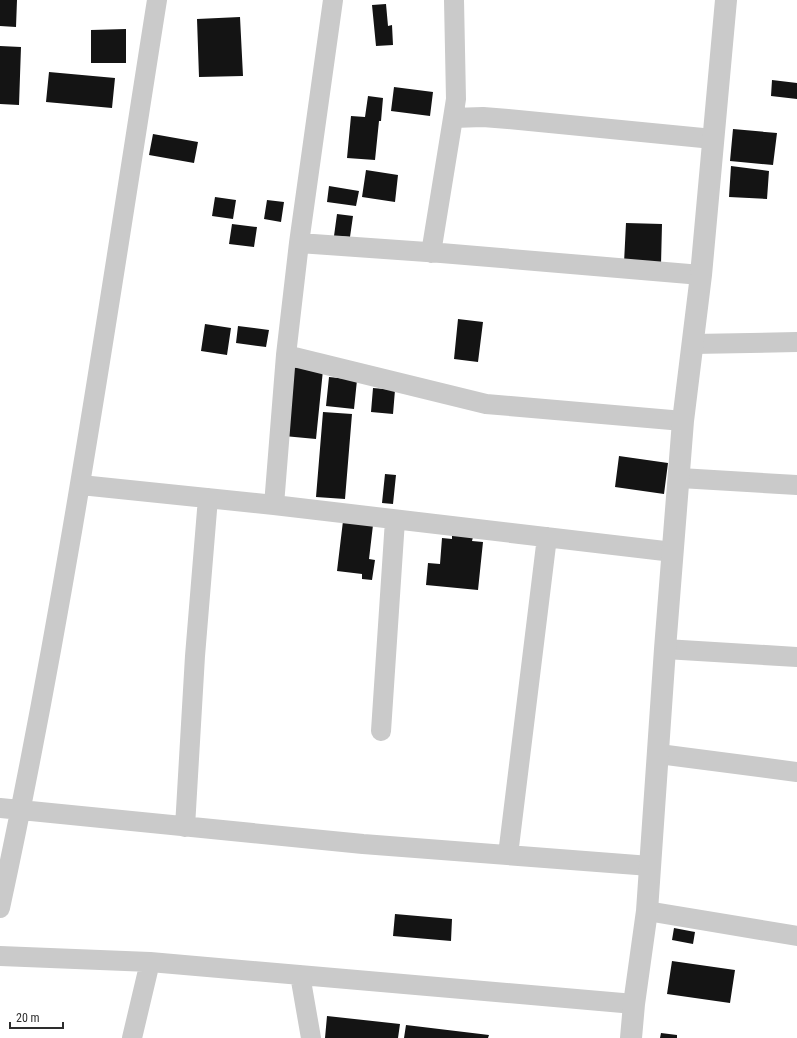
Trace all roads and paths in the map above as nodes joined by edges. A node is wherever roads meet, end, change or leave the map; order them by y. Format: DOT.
graph roads {
  1 [pos="157,0"];
  2 [pos="333,0"];
  3 [pos="454,0"];
  4 [pos="726,0"];
  5 [pos="453,118"];
  6 [pos="713,139"];
  7 [pos="299,243"];
  8 [pos="431,252"];
  9 [pos="701,275"];
  10 [pos="797,342"];
  11 [pos="693,344"];
  12 [pos="286,355"];
  13 [pos="683,421"];
  14 [pos="680,478"];
  15 [pos="81,485"];
  16 [pos="797,485"];
  17 [pos="208,498"];
  18 [pos="274,505"];
  19 [pos="395,520"];
  20 [pos="547,537"];
  21 [pos="673,552"];
  22 [pos="665,649"];
  23 [pos="797,657"];
  24 [pos="381,731"];
  25 [pos="659,754"];
  26 [pos="797,772"];
  27 [pos="0,808"];
  28 [pos="21,811"];
  29 [pos="185,827"];
  30 [pos="508,855"];
  31 [pos="650,866"];
  32 [pos="0,908"];
  33 [pos="647,911"];
  34 [pos="797,936"];
  35 [pos="0,956"];
  36 [pos="150,962"];
  37 [pos="300,975"];
  38 [pos="634,1004"];
  39 [pos="132,1038"];
  40 [pos="311,1038"];
  41 [pos="631,1038"];
  1 -- 15 [label="street"];
  2 -- 7 [label="street"];
  3 -- 5 [label="street"];
  4 -- 6 [label="street"];
  5 -- 6 [label="street"];
  5 -- 8 [label="street"];
  6 -- 9 [label="street"];
  7 -- 8 [label="street"];
  7 -- 12 [label="street"];
  8 -- 9 [label="street"];
  9 -- 11 [label="street"];
  10 -- 11 [label="street"];
  11 -- 13 [label="street"];
  12 -- 13 [label="street"];
  12 -- 18 [label="street"];
  13 -- 14 [label="street"];
  14 -- 16 [label="street"];
  14 -- 21 [label="street"];
  15 -- 17 [label="street"];
  15 -- 28 [label="street"];
  17 -- 18 [label="street"];
  17 -- 29 [label="street"];
  18 -- 19 [label="street"];
  19 -- 20 [label="street"];
  19 -- 24 [label="street"];
  20 -- 21 [label="street"];
  20 -- 30 [label="street"];
  21 -- 22 [label="street"];
  22 -- 23 [label="street"];
  22 -- 25 [label="street"];
  25 -- 26 [label="street"];
  25 -- 31 [label="street"];
  27 -- 28 [label="street"];
  28 -- 29 [label="street"];
  28 -- 32 [label="street"];
  29 -- 30 [label="street"];
  30 -- 31 [label="street"];
  31 -- 33 [label="street"];
  33 -- 34 [label="street"];
  33 -- 38 [label="street"];
  35 -- 36 [label="street"];
  36 -- 37 [label="street"];
  36 -- 39 [label="street"];
  37 -- 38 [label="street"];
  37 -- 40 [label="street"];
  38 -- 41 [label="street"];
}
